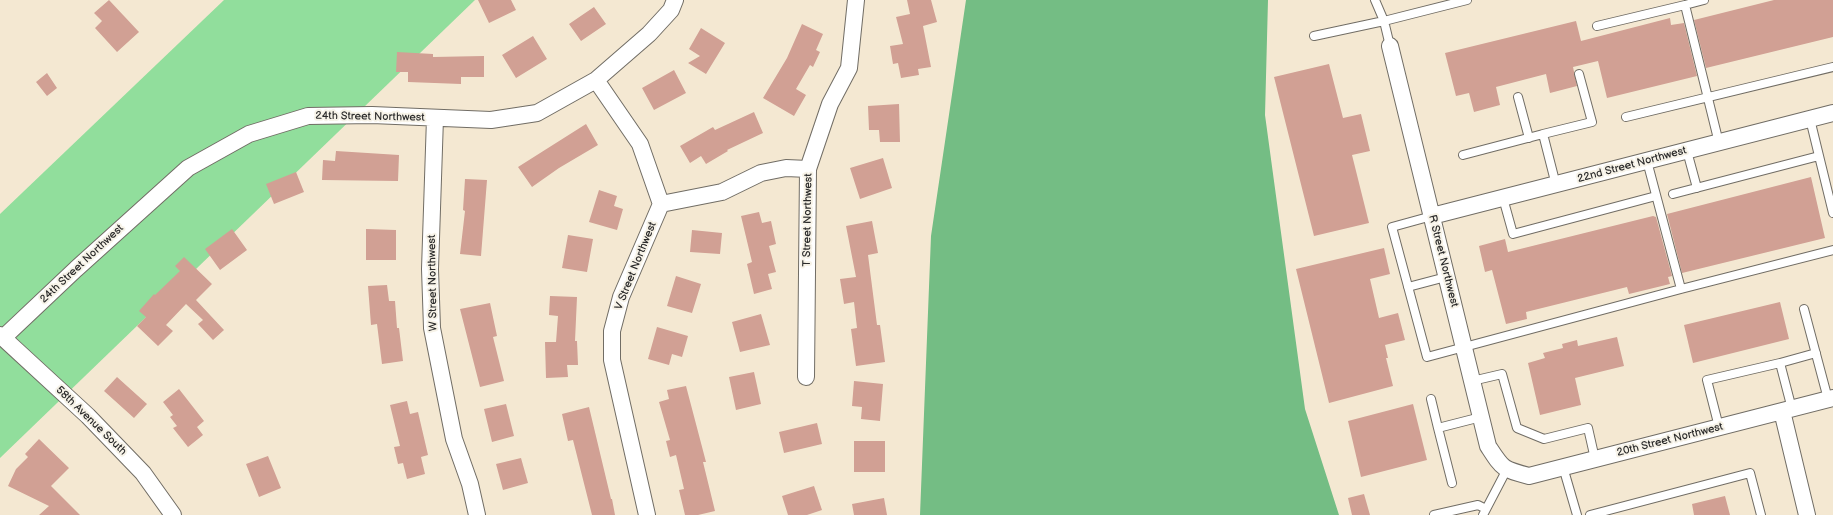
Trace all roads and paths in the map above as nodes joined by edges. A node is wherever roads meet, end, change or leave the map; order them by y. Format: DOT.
graph roads {
  1 [pos="675,0"];
  2 [pos="856,0"];
  3 [pos="1374,0"];
  4 [pos="1467,0"];
  5 [pos="1704,0"];
  6 [pos="1686,5"];
  7 [pos="1384,21"];
  8 [pos="1597,26"];
  9 [pos="1314,36"];
  10 [pos="1390,46"];
  11 [pos="1833,67"];
  12 [pos="1580,74"];
  13 [pos="596,80"];
  14 [pos="1518,97"];
  15 [pos="1708,97"];
  16 [pos="1833,113"];
  17 [pos="1626,117"];
  18 [pos="435,118"];
  19 [pos="1810,119"];
  20 [pos="1543,134"];
  21 [pos="1529,138"];
  22 [pos="1719,143"];
  23 [pos="1687,151"];
  24 [pos="1463,155"];
  25 [pos="1819,156"];
  26 [pos="1647,161"];
  27 [pos="808,169"];
  28 [pos="1556,185"];
  29 [pos="1697,188"];
  30 [pos="1673,194"];
  31 [pos="1656,196"];
  32 [pos="1503,198"];
  33 [pos="661,204"];
  34 [pos="1833,213"];
  35 [pos="1432,216"];
  36 [pos="1833,250"];
  37 [pos="1446,276"];
  38 [pos="1408,287"];
  39 [pos="1682,289"];
  40 [pos="1804,309"];
  41 [pos="1,336"];
  42 [pos="1464,347"];
  43 [pos="1816,353"];
  44 [pos="1780,362"];
  45 [pos="806,377"];
  46 [pos="1472,381"];
  47 [pos="1431,399"];
  48 [pos="1830,399"];
  49 [pos="1787,410"];
  50 [pos="1480,417"];
  51 [pos="1719,427"];
  52 [pos="1438,428"];
  53 [pos="1595,459"];
  54 [pos="1563,467"];
  55 [pos="1506,471"];
  56 [pos="1452,483"];
  57 [pos="1485,512"];
  58 [pos="173,515"];
  59 [pos="477,515"];
  60 [pos="647,515"];
  61 [pos="1434,515"];
  62 [pos="1576,515"];
  63 [pos="1590,515"];
  64 [pos="1761,515"];
  65 [pos="1807,515"];
  1 -- 13 [label="street, 24th Street Northwest"];
  2 -- 27 [label="street, T Street Northwest"];
  3 -- 7 [label="lane"];
  4 -- 7 [label="lane"];
  5 -- 6 [label="lane"];
  6 -- 8 [label="lane"];
  6 -- 15 [label="lane"];
  7 -- 9 [label="lane"];
  7 -- 10 [label="lane"];
  10 -- 35 [label="street, R Street Northwest"];
  11 -- 15 [label="lane"];
  12 -- 20 [label="lane"];
  13 -- 18 [label="street, 24th Street Northwest"];
  13 -- 33 [label="street"];
  14 -- 21 [label="lane"];
  15 -- 17 [label="lane"];
  15 -- 22 [label="lane"];
  16 -- 19 [label="street, 22nd Street Northwest"];
  18 -- 41 [label="street, 24th Street Northwest"];
  18 -- 59 [label="street, W Street Northwest"];
  19 -- 22 [label="street, 22nd Street Northwest"];
  19 -- 25 [label="lane"];
  20 -- 21 [label="lane"];
  20 -- 28 [label="lane"];
  21 -- 24 [label="lane"];
  22 -- 23 [label="street, 22nd Street Northwest"];
  23 -- 26 [label="street, 22nd Street Northwest"];
  23 -- 29 [label="lane"];
  25 -- 29 [label="lane"];
  25 -- 34 [label="lane"];
  26 -- 28 [label="street, 22nd Street Northwest"];
  26 -- 31 [label="lane"];
  27 -- 33 [label="street"];
  27 -- 45 [label="street, T Street Northwest"];
  28 -- 32 [label="street, 22nd Street Northwest"];
  29 -- 30 [label="lane"];
  31 -- 32 [label="lane"];
  31 -- 39 [label="lane"];
  32 -- 35 [label="street, 22nd Street Northwest"];
  33 -- 60 [label="street, V Street Northwest"];
  35 -- 37 [label="street, R Street Northwest"];
  35 -- 38 [label="lane"];
  36 -- 39 [label="lane"];
  37 -- 38 [label="lane"];
  37 -- 42 [label="street, R Street Northwest"];
  38 -- 42 [label="lane"];
  39 -- 42 [label="lane"];
  40 -- 43 [label="lane"];
  41 -- 58 [label="street, 58th Avenue South"];
  42 -- 46 [label="street, R Street Northwest"];
  43 -- 44 [label="lane"];
  43 -- 48 [label="lane"];
  44 -- 49 [label="lane"];
  44 -- 51 [label="lane"];
  46 -- 50 [label="street, R Street Northwest"];
  46 -- 53 [label="lane"];
  47 -- 52 [label="lane"];
  48 -- 49 [label="street, 20th Street Northwest"];
  49 -- 51 [label="street, 20th Street Northwest"];
  49 -- 65 [label="street"];
  50 -- 52 [label="lane"];
  50 -- 55 [label="street, R Street Northwest"];
  51 -- 53 [label="street, 20th Street Northwest"];
  52 -- 56 [label="lane"];
  53 -- 54 [label="street, 20th Street Northwest"];
  54 -- 55 [label="street, 20th Street Northwest"];
  54 -- 62 [label="lane"];
  55 -- 57 [label="lane"];
  57 -- 61 [label="lane"];
  63 -- 64 [label="lane"];
}
